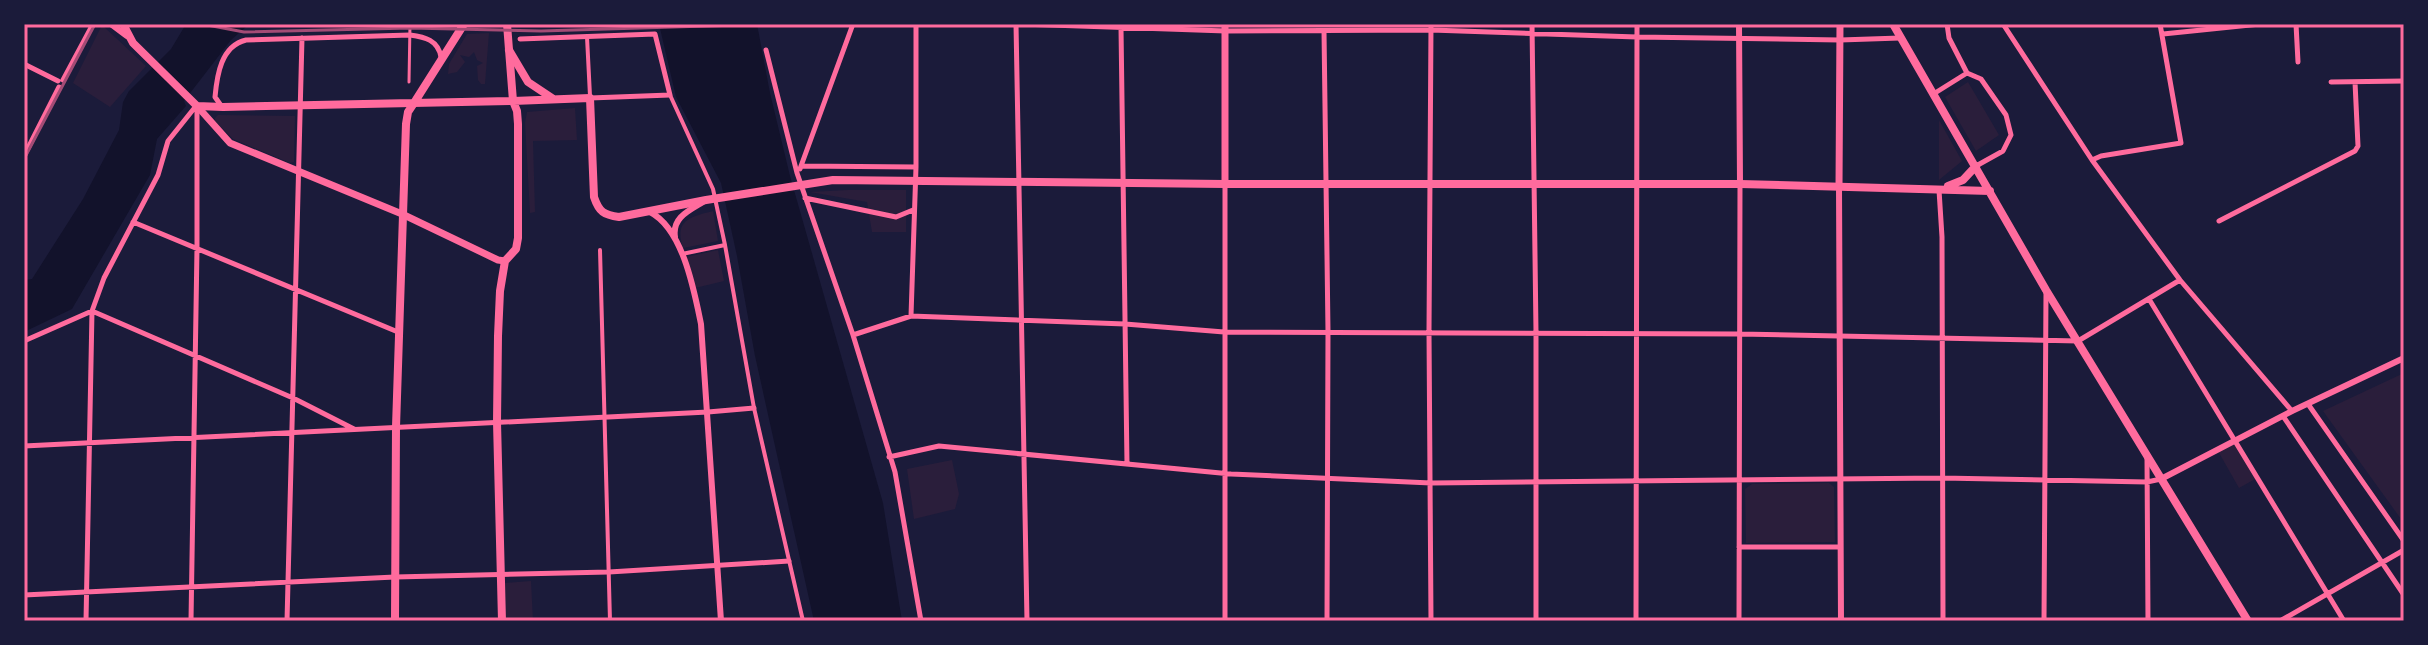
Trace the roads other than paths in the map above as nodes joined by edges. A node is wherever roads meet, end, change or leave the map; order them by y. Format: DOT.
graph roads {
  1 [pos="93,24"];
  2 [pos="111,24"];
  3 [pos="123,24"];
  4 [pos="410,24"];
  5 [pos="464,24"];
  6 [pos="507,24"];
  7 [pos="853,24"];
  8 [pos="916,24"];
  9 [pos="1018,24"];
  10 [pos="1532,24"];
  11 [pos="1637,24"];
  12 [pos="1739,24"];
  13 [pos="1840,24"];
  14 [pos="1893,24"];
  15 [pos="1947,24"];
  16 [pos="2160,24"];
  17 [pos="2260,24"];
  18 [pos="2296,24"];
  19 [pos="2006,25"];
  20 [pos="1431,27"];
  21 [pos="1121,28"];
  22 [pos="1226,28"];
  23 [pos="1324,31"];
  24 [pos="1532,33"];
  25 [pos="2163,34"];
  26 [pos="410,35"];
  27 [pos="587,37"];
  28 [pos="1637,37"];
  29 [pos="129,38"];
  30 [pos="302,38"];
  31 [pos="1739,38"];
  32 [pos="1902,38"];
  33 [pos="520,39"];
  34 [pos="1840,40"];
  35 [pos="509,49"];
  36 [pos="766,50"];
  37 [pos="2298,62"];
  38 [pos="441,63"];
  39 [pos="24,64"];
  40 [pos="1967,73"];
  41 [pos="2404,81"];
  42 [pos="409,82"];
  43 [pos="2331,82"];
  44 [pos="2355,82"];
  45 [pos="60,83"];
  46 [pos="1935,93"];
  47 [pos="670,95"];
  48 [pos="590,98"];
  49 [pos="553,99"];
  50 [pos="513,101"];
  51 [pos="414,103"];
  52 [pos="195,104"];
  53 [pos="300,105"];
  54 [pos="223,107"];
  55 [pos="24,156"];
  56 [pos="2092,160"];
  57 [pos="801,166"];
  58 [pos="916,167"];
  59 [pos="1977,168"];
  60 [pos="299,171"];
  61 [pos="797,173"];
  62 [pos="916,182"];
  63 [pos="1019,182"];
  64 [pos="1122,183"];
  65 [pos="1431,183"];
  66 [pos="1534,183"];
  67 [pos="1225,184"];
  68 [pos="1325,184"];
  69 [pos="1636,184"];
  70 [pos="1740,184"];
  71 [pos="1839,187"];
  72 [pos="1939,188"];
  73 [pos="1954,189"];
  74 [pos="1990,191"];
  75 [pos="805,198"];
  76 [pos="706,200"];
  77 [pos="914,209"];
  78 [pos="650,212"];
  79 [pos="402,214"];
  80 [pos="2219,221"];
  81 [pos="133,222"];
  82 [pos="676,241"];
  83 [pos="725,245"];
  84 [pos="197,248"];
  85 [pos="600,250"];
  86 [pos="682,254"];
  87 [pos="505,261"];
  88 [pos="2180,280"];
  89 [pos="295,290"];
  90 [pos="2046,290"];
  91 [pos="2149,299"];
  92 [pos="92,311"];
  93 [pos="911,316"];
  94 [pos="1021,321"];
  95 [pos="1125,324"];
  96 [pos="1328,331"];
  97 [pos="1224,332"];
  98 [pos="1429,332"];
  99 [pos="1536,332"];
  100 [pos="400,333"];
  101 [pos="1637,333"];
  102 [pos="1739,334"];
  103 [pos="853,335"];
  104 [pos="1841,337"];
  105 [pos="1942,339"];
  106 [pos="24,341"];
  107 [pos="2078,341"];
  108 [pos="2044,342"];
  109 [pos="194,356"];
  110 [pos="2404,358"];
  111 [pos="293,398"];
  112 [pos="2308,404"];
  113 [pos="754,408"];
  114 [pos="2292,411"];
  115 [pos="708,412"];
  116 [pos="2283,416"];
  117 [pos="604,417"];
  118 [pos="497,422"];
  119 [pos="396,427"];
  120 [pos="355,430"];
  121 [pos="291,433"];
  122 [pos="193,439"];
  123 [pos="2236,441"];
  124 [pos="91,443"];
  125 [pos="24,446"];
  126 [pos="1024,455"];
  127 [pos="889,457"];
  128 [pos="2147,457"];
  129 [pos="1127,464"];
  130 [pos="1224,472"];
  131 [pos="1942,478"];
  132 [pos="1328,479"];
  133 [pos="1840,479"];
  134 [pos="2161,479"];
  135 [pos="1739,481"];
  136 [pos="2043,481"];
  137 [pos="2147,482"];
  138 [pos="1431,483"];
  139 [pos="1536,483"];
  140 [pos="1636,483"];
  141 [pos="2404,541"];
  142 [pos="1739,547"];
  143 [pos="1840,547"];
  144 [pos="2404,550"];
  145 [pos="789,561"];
  146 [pos="2382,562"];
  147 [pos="719,564"];
  148 [pos="609,572"];
  149 [pos="500,576"];
  150 [pos="395,577"];
  151 [pos="288,582"];
  152 [pos="192,587"];
  153 [pos="87,592"];
  154 [pos="24,595"];
  155 [pos="2328,595"];
  156 [pos="2404,595"];
  157 [pos="86,621"];
  158 [pos="191,621"];
  159 [pos="287,621"];
  160 [pos="395,621"];
  161 [pos="502,621"];
  162 [pos="610,621"];
  163 [pos="721,621"];
  164 [pos="803,621"];
  165 [pos="921,621"];
  166 [pos="1027,621"];
  167 [pos="1225,621"];
  168 [pos="1327,621"];
  169 [pos="1431,621"];
  170 [pos="1536,621"];
  171 [pos="1636,621"];
  172 [pos="1739,621"];
  173 [pos="1841,621"];
  174 [pos="1943,621"];
  175 [pos="2044,621"];
  176 [pos="2148,621"];
  177 [pos="2248,621"];
  178 [pos="2280,621"];
  179 [pos="2344,621"];
  1 -- 45 [label="street"];
  2 -- 29 [label="street"];
  3 -- 29 [label="main road"];
  4 -- 26 [label="lane"];
  5 -- 38 [label="main road"];
  6 -- 35 [label="main road"];
  7 -- 57 [label="street"];
  8 -- 58 [label="street"];
  9 -- 21 [label="street"];
  9 -- 63 [label="street"];
  10 -- 24 [label="street"];
  11 -- 28 [label="street"];
  12 -- 31 [label="street"];
  13 -- 34 [label="main road"];
  14 -- 32 [label="main road"];
  15 -- 40 [label="street"];
  16 -- 25 [label="street"];
  17 -- 25 [label="street"];
  18 -- 37 [label="street"];
  19 -- 56 [label="street"];
  20 -- 23 [label="street"];
  20 -- 24 [label="street"];
  20 -- 65 [label="street"];
  21 -- 22 [label="street"];
  21 -- 64 [label="street"];
  22 -- 23 [label="street"];
  22 -- 67 [label="main road"];
  23 -- 68 [label="street"];
  24 -- 28 [label="street"];
  24 -- 66 [label="street"];
  25 -- 56 [label="street"];
  26 -- 30 [label="street"];
  26 -- 38 [label="street"];
  26 -- 42 [label="lane"];
  27 -- 33 [label="street"];
  27 -- 47 [label="street"];
  27 -- 48 [label="street"];
  28 -- 31 [label="street"];
  28 -- 69 [label="street"];
  29 -- 52 [label="main road"];
  30 -- 53 [label="street"];
  30 -- 54 [label="street"];
  31 -- 34 [label="street"];
  31 -- 70 [label="street"];
  32 -- 34 [label="street"];
  32 -- 46 [label="main road"];
  34 -- 71 [label="main road"];
  35 -- 49 [label="main road"];
  35 -- 50 [label="main road"];
  36 -- 61 [label="street"];
  38 -- 51 [label="main road"];
  39 -- 45 [label="street"];
  40 -- 46 [label="street"];
  40 -- 59 [label="street"];
  41 -- 44 [label="street"];
  43 -- 44 [label="street"];
  44 -- 80 [label="street"];
  45 -- 55 [label="street"];
  46 -- 59 [label="main road"];
  47 -- 48 [label="street"];
  47 -- 83 [label="street"];
  48 -- 49 [label="main road"];
  48 -- 78 [label="main road"];
  49 -- 50 [label="main road"];
  50 -- 51 [label="main road"];
  50 -- 87 [label="main road"];
  51 -- 53 [label="main road"];
  51 -- 79 [label="main road"];
  52 -- 54 [label="main road"];
  52 -- 60 [label="main road"];
  52 -- 81 [label="street"];
  52 -- 84 [label="street"];
  53 -- 54 [label="main road"];
  53 -- 60 [label="street"];
  56 -- 88 [label="street"];
  57 -- 58 [label="street"];
  57 -- 61 [label="street"];
  58 -- 62 [label="street"];
  59 -- 72 [label="main road"];
  59 -- 73 [label="main road"];
  59 -- 74 [label="main road"];
  60 -- 79 [label="main road"];
  60 -- 89 [label="street"];
  61 -- 75 [label="street"];
  62 -- 63 [label="main road"];
  62 -- 76 [label="main road"];
  62 -- 77 [label="street"];
  63 -- 64 [label="main road"];
  63 -- 94 [label="street"];
  64 -- 67 [label="main road"];
  64 -- 95 [label="street"];
  65 -- 66 [label="main road"];
  65 -- 68 [label="main road"];
  65 -- 98 [label="street"];
  66 -- 69 [label="main road"];
  66 -- 99 [label="street"];
  67 -- 68 [label="main road"];
  67 -- 97 [label="street"];
  68 -- 96 [label="street"];
  69 -- 70 [label="main road"];
  69 -- 101 [label="street"];
  70 -- 71 [label="main road"];
  70 -- 102 [label="street"];
  71 -- 72 [label="main road"];
  71 -- 104 [label="street"];
  72 -- 73 [label="main road"];
  72 -- 105 [label="street"];
  73 -- 74 [label="main road"];
  74 -- 90 [label="main road"];
  75 -- 77 [label="street"];
  75 -- 103 [label="street"];
  76 -- 78 [label="main road"];
  76 -- 82 [label="street"];
  77 -- 93 [label="street"];
  78 -- 82 [label="street"];
  79 -- 87 [label="main road"];
  79 -- 100 [label="main road"];
  81 -- 84 [label="street"];
  81 -- 92 [label="street"];
  82 -- 86 [label="street"];
  83 -- 86 [label="street"];
  83 -- 113 [label="street"];
  84 -- 89 [label="street"];
  84 -- 109 [label="street"];
  85 -- 117 [label="street"];
  86 -- 115 [label="street"];
  87 -- 118 [label="main road"];
  88 -- 91 [label="street"];
  88 -- 114 [label="street"];
  89 -- 100 [label="street"];
  89 -- 111 [label="street"];
  90 -- 107 [label="main road"];
  90 -- 108 [label="street"];
  91 -- 107 [label="street"];
  91 -- 123 [label="street"];
  92 -- 106 [label="street"];
  92 -- 109 [label="street"];
  92 -- 124 [label="street"];
  93 -- 94 [label="street"];
  93 -- 103 [label="street"];
  94 -- 95 [label="street"];
  94 -- 126 [label="street"];
  95 -- 97 [label="street"];
  95 -- 129 [label="street"];
  96 -- 97 [label="street"];
  96 -- 98 [label="street"];
  96 -- 132 [label="street"];
  97 -- 130 [label="street"];
  98 -- 99 [label="street"];
  98 -- 138 [label="street"];
  99 -- 101 [label="street"];
  99 -- 139 [label="street"];
  100 -- 119 [label="main road"];
  101 -- 102 [label="street"];
  101 -- 140 [label="street"];
  102 -- 104 [label="street"];
  102 -- 135 [label="street"];
  103 -- 127 [label="street"];
  104 -- 105 [label="street"];
  104 -- 133 [label="street"];
  105 -- 108 [label="street"];
  105 -- 131 [label="street"];
  107 -- 108 [label="street"];
  107 -- 128 [label="main road"];
  108 -- 136 [label="street"];
  109 -- 111 [label="street"];
  109 -- 122 [label="street"];
  110 -- 112 [label="street"];
  111 -- 120 [label="street"];
  111 -- 121 [label="street"];
  112 -- 114 [label="street"];
  112 -- 141 [label="street"];
  113 -- 115 [label="street"];
  113 -- 145 [label="street"];
  114 -- 116 [label="street"];
  115 -- 117 [label="street"];
  115 -- 147 [label="street"];
  116 -- 123 [label="street"];
  116 -- 146 [label="street"];
  117 -- 118 [label="street"];
  117 -- 148 [label="street"];
  118 -- 119 [label="street"];
  118 -- 149 [label="main road"];
  119 -- 120 [label="street"];
  119 -- 150 [label="main road"];
  120 -- 121 [label="street"];
  121 -- 122 [label="street"];
  121 -- 151 [label="street"];
  122 -- 124 [label="street"];
  122 -- 152 [label="street"];
  123 -- 134 [label="street"];
  123 -- 155 [label="street"];
  124 -- 125 [label="street"];
  124 -- 153 [label="street"];
  126 -- 127 [label="street"];
  126 -- 129 [label="street"];
  126 -- 166 [label="street"];
  127 -- 165 [label="street"];
  128 -- 134 [label="main road"];
  128 -- 137 [label="street"];
  129 -- 130 [label="street"];
  130 -- 132 [label="street"];
  130 -- 167 [label="street"];
  131 -- 133 [label="street"];
  131 -- 136 [label="street"];
  131 -- 174 [label="street"];
  132 -- 138 [label="street"];
  132 -- 168 [label="street"];
  133 -- 135 [label="street"];
  133 -- 143 [label="street"];
  134 -- 137 [label="street"];
  134 -- 177 [label="main road"];
  135 -- 140 [label="street"];
  135 -- 142 [label="street"];
  136 -- 137 [label="street"];
  136 -- 175 [label="street"];
  137 -- 176 [label="street"];
  138 -- 139 [label="street"];
  138 -- 169 [label="street"];
  139 -- 140 [label="street"];
  139 -- 170 [label="street"];
  140 -- 171 [label="street"];
  142 -- 143 [label="street"];
  142 -- 172 [label="street"];
  143 -- 173 [label="street"];
  144 -- 146 [label="street"];
  145 -- 147 [label="street"];
  145 -- 164 [label="street"];
  146 -- 155 [label="street"];
  146 -- 156 [label="street"];
  147 -- 148 [label="street"];
  147 -- 163 [label="street"];
  148 -- 149 [label="street"];
  148 -- 162 [label="street"];
  149 -- 150 [label="street"];
  149 -- 161 [label="main road"];
  150 -- 151 [label="street"];
  150 -- 160 [label="main road"];
  151 -- 152 [label="street"];
  151 -- 159 [label="street"];
  152 -- 153 [label="street"];
  152 -- 158 [label="street"];
  153 -- 154 [label="street"];
  153 -- 157 [label="street"];
  155 -- 178 [label="street"];
  155 -- 179 [label="street"];
}
